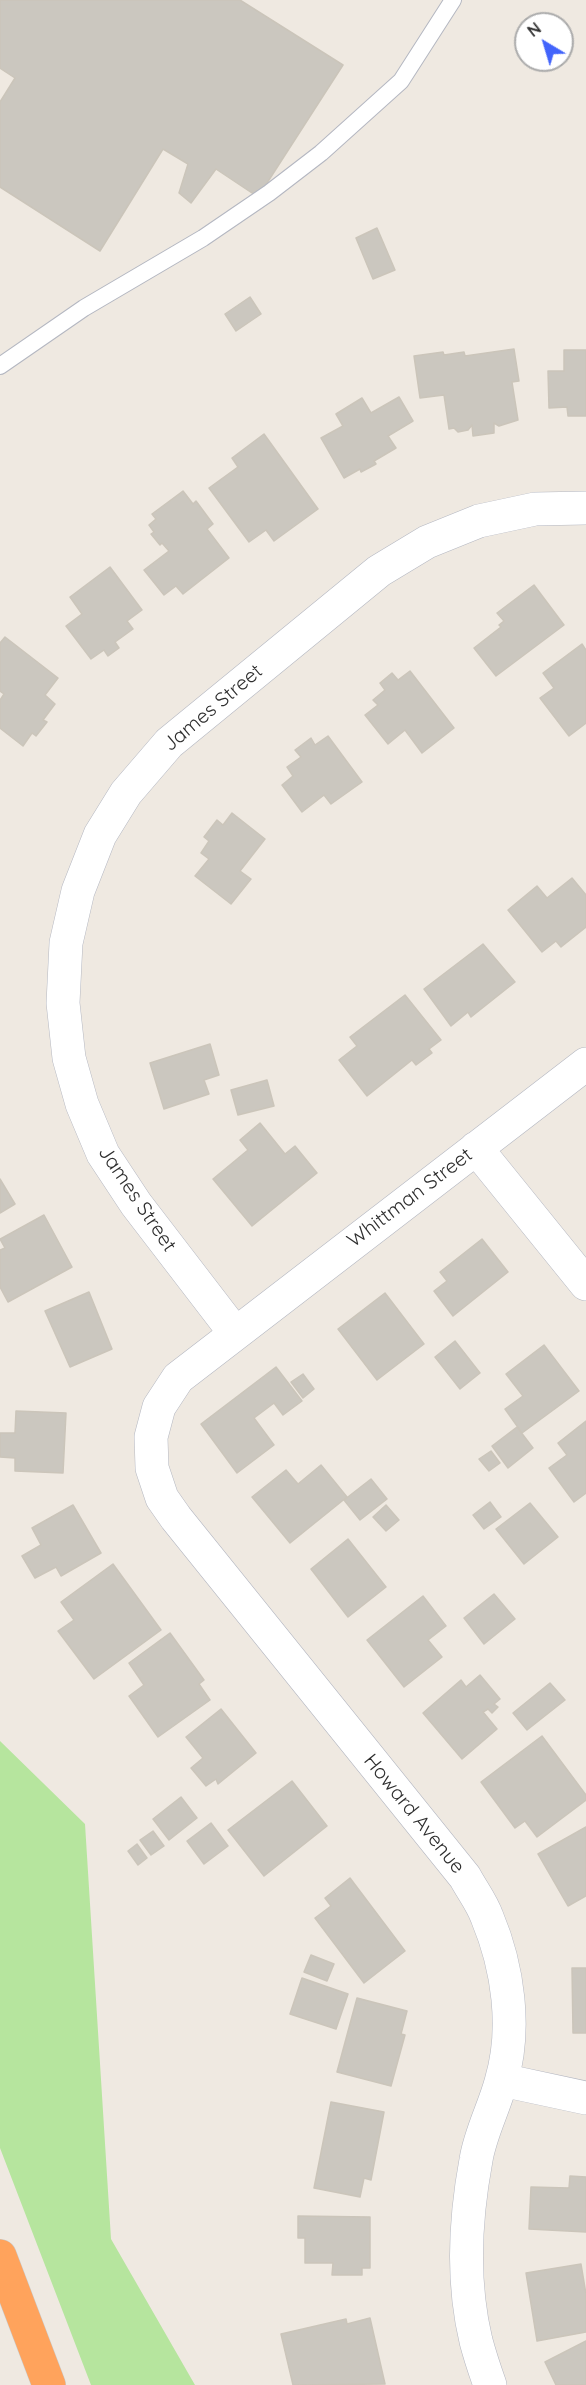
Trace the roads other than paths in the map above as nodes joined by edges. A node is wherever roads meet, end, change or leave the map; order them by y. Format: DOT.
graph roads {
  1 [pos="453,0"];
  2 [pos="0,366"];
  3 [pos="586,508"];
  4 [pos="586,1064"];
  5 [pos="476,1148"];
  6 [pos="586,1284"];
  7 [pos="235,1333"];
  8 [pos="502,2080"];
  9 [pos="586,2098"];
  10 [pos="0,2256"];
  11 [pos="49,2385"];
  12 [pos="490,2385"];
  1 -- 2 [label="lane"];
  3 -- 7 [label="street, James Street"];
  4 -- 5 [label="street, Whittman Street"];
  5 -- 6 [label="street"];
  5 -- 7 [label="street, Whittman Street"];
  7 -- 8 [label="street, Howard Avenue"];
  8 -- 9 [label="street"];
  8 -- 12 [label="street, Howard Avenue"];
  10 -- 11 [label="highway"];
}
